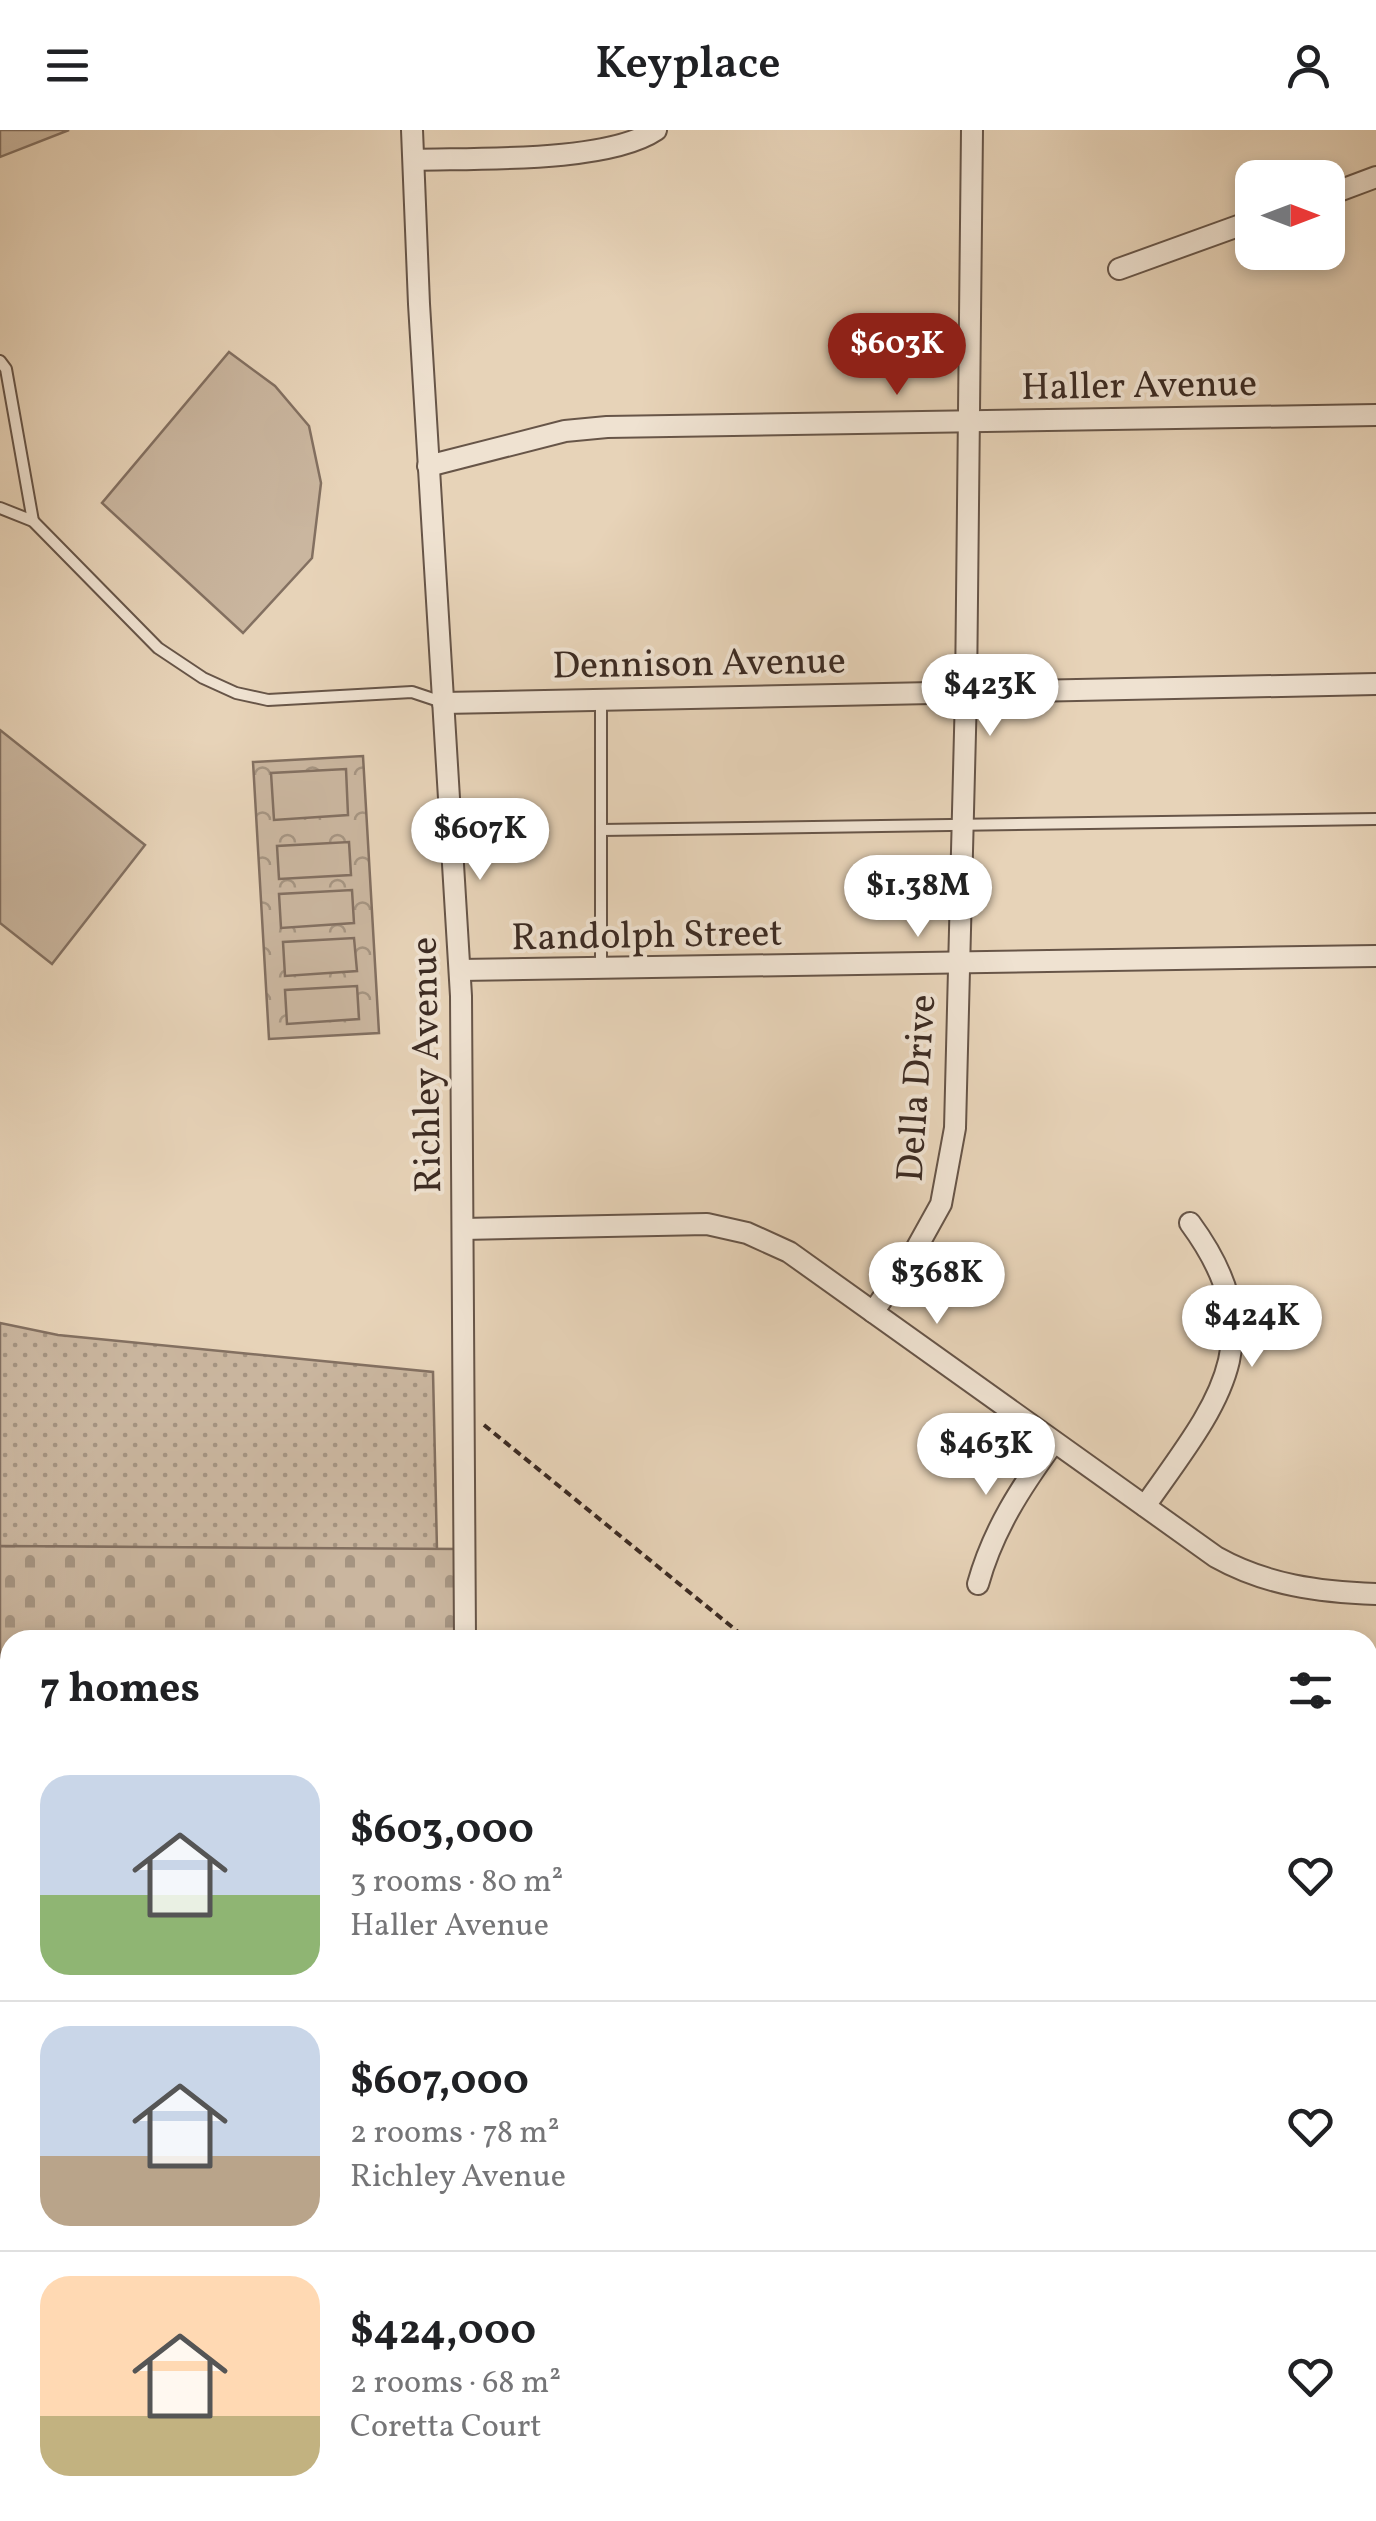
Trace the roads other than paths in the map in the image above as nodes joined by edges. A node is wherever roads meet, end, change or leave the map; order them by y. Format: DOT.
graph roads {
  1 [pos="412,130"];
  2 [pos="656,130"];
  3 [pos="972,130"];
  4 [pos="414,160"];
  5 [pos="1376,178"];
  6 [pos="1345,190"];
  7 [pos="1235,227"];
  8 [pos="1119,269"];
  9 [pos="0,361"];
  10 [pos="1376,415"];
  11 [pos="970,423"];
  12 [pos="428,466"];
  13 [pos="0,508"];
  14 [pos="33,521"];
  15 [pos="1376,684"];
  16 [pos="966,692"];
  17 [pos="602,698"];
  18 [pos="443,703"];
  19 [pos="1376,819"];
  20 [pos="964,824"];
  21 [pos="602,830"];
  22 [pos="1376,956"];
  23 [pos="960,964"];
  24 [pos="602,969"];
  25 [pos="460,970"];
  26 [pos="1190,1223"];
  27 [pos="463,1229"];
  28 [pos="873,1312"];
  29 [pos="1054,1442"];
  30 [pos="1146,1506"];
  31 [pos="978,1584"];
  32 [pos="1376,1594"];
  33 [pos="466,1630"];
  1 -- 4 [label="street, Richley Avenue"];
  2 -- 4 [label="street"];
  3 -- 11 [label="street, Della Drive"];
  4 -- 12 [label="street, Richley Avenue"];
  5 -- 6 [label="street"];
  7 -- 8 [label="street"];
  9 -- 14 [label="lane"];
  10 -- 11 [label="street, Haller Avenue"];
  11 -- 12 [label="street, Haller Avenue"];
  11 -- 16 [label="street, Della Drive"];
  12 -- 18 [label="street, Richley Avenue"];
  13 -- 14 [label="lane"];
  14 -- 18 [label="lane"];
  15 -- 16 [label="street, Dennison Avenue"];
  16 -- 17 [label="street, Dennison Avenue"];
  16 -- 20 [label="street, Della Drive"];
  17 -- 18 [label="street, Dennison Avenue"];
  17 -- 21 [label="lane"];
  18 -- 25 [label="street, Richley Avenue"];
  19 -- 20 [label="lane"];
  20 -- 21 [label="lane"];
  20 -- 23 [label="street, Della Drive"];
  21 -- 24 [label="lane"];
  22 -- 23 [label="street, Randolph Street"];
  23 -- 24 [label="street, Randolph Street"];
  23 -- 28 [label="street, Della Drive"];
  24 -- 25 [label="street, Randolph Street"];
  25 -- 27 [label="street, Richley Avenue"];
  26 -- 30 [label="street"];
  27 -- 28 [label="street"];
  27 -- 33 [label="street, Richley Avenue"];
  28 -- 29 [label="street"];
  29 -- 30 [label="street"];
  29 -- 31 [label="street"];
  30 -- 32 [label="street"];
}
